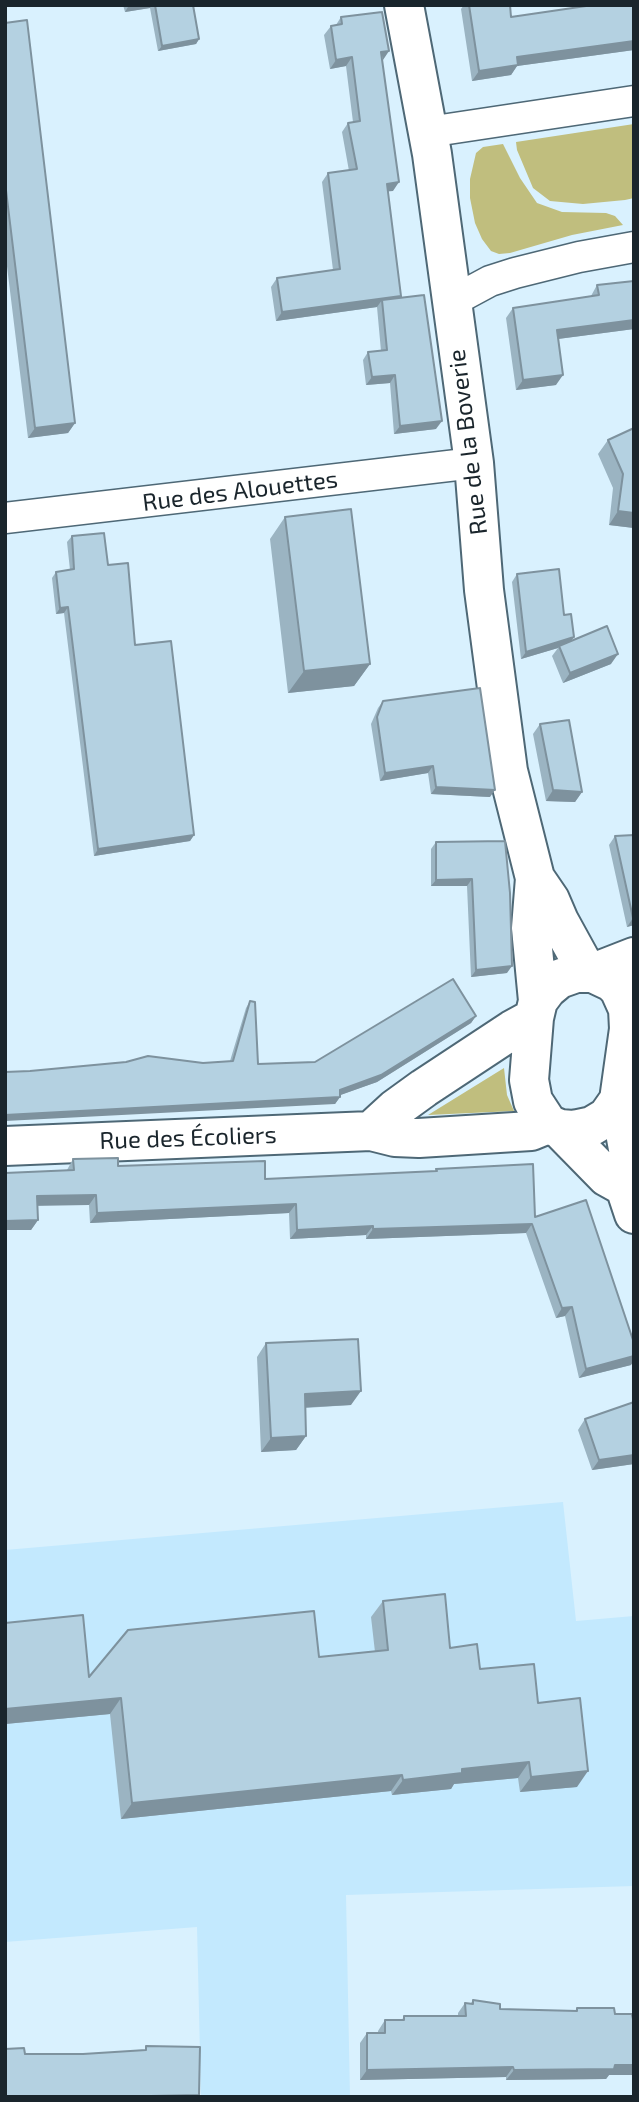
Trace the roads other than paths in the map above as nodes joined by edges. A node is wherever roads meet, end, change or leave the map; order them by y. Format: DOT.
graph roads {
  1 [pos="404,5"];
  2 [pos="634,101"];
  3 [pos="428,132"];
  4 [pos="634,247"];
  5 [pos="451,302"];
  6 [pos="474,463"];
  7 [pos="5,518"];
  8 [pos="535,878"];
  9 [pos="634,957"];
  10 [pos="590,972"];
  11 [pos="536,1010"];
  12 [pos="630,1042"];
  13 [pos="619,1100"];
  14 [pos="554,1126"];
  15 [pos="371,1131"];
  16 [pos="5,1146"];
  17 [pos="629,1201"];
  1 -- 3 [label="street, Rue de la Boverie"];
  2 -- 3 [label="street"];
  3 -- 5 [label="street, Rue de la Boverie"];
  4 -- 5 [label="street"];
  5 -- 6 [label="street, Rue de la Boverie"];
  6 -- 7 [label="street, Rue des Alouettes"];
  6 -- 8 [label="street, Rue de la Boverie"];
  8 -- 10 [label="street, Rue de la Boverie"];
  8 -- 11 [label="street, Rue de la Boverie"];
  9 -- 10 [label="street"];
  10 -- 11 [label="street"];
  10 -- 12 [label="street, Rue de la Boverie"];
  11 -- 14 [label="street, Rue de la Boverie"];
  11 -- 15 [label="street"];
  12 -- 13 [label="street, Rue de la Boverie"];
  13 -- 14 [label="street"];
  13 -- 17 [label="street, Rue de la Boverie"];
  14 -- 15 [label="street, Rue des Écoliers"];
  14 -- 17 [label="street, Rue de la Boverie"];
  15 -- 16 [label="street, Rue des Écoliers"];
}
